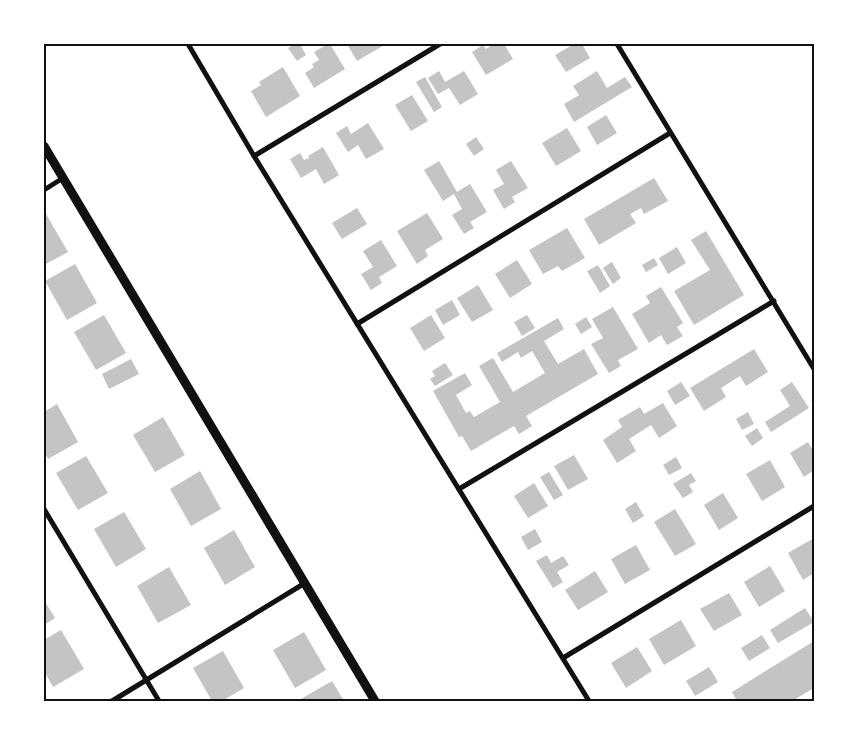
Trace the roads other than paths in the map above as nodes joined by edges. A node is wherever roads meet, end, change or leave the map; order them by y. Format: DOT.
graph roads {
  1 [pos="188,44"];
  2 [pos="440,44"];
  3 [pos="617,44"];
  4 [pos="670,133"];
  5 [pos="44,146"];
  6 [pos="254,156"];
  7 [pos="63,178"];
  8 [pos="44,190"];
  9 [pos="774,301"];
  10 [pos="357,324"];
  11 [pos="814,369"];
  12 [pos="459,489"];
  13 [pos="814,506"];
  14 [pos="44,509"];
  15 [pos="305,583"];
  16 [pos="563,658"];
  17 [pos="147,681"];
  18 [pos="112,701"];
  19 [pos="159,701"];
  20 [pos="375,701"];
  21 [pos="589,701"];
  1 -- 6 [label="street"];
  2 -- 6 [label="street"];
  3 -- 4 [label="street"];
  4 -- 9 [label="street"];
  4 -- 10 [label="street"];
  5 -- 7 [label="main road"];
  6 -- 10 [label="street"];
  7 -- 8 [label="street"];
  7 -- 15 [label="main road"];
  9 -- 11 [label="street"];
  9 -- 12 [label="street"];
  10 -- 12 [label="street"];
  12 -- 16 [label="street"];
  13 -- 16 [label="street"];
  14 -- 17 [label="street"];
  15 -- 17 [label="street"];
  15 -- 20 [label="main road"];
  16 -- 21 [label="street"];
  17 -- 18 [label="street"];
  17 -- 19 [label="street"];
}
